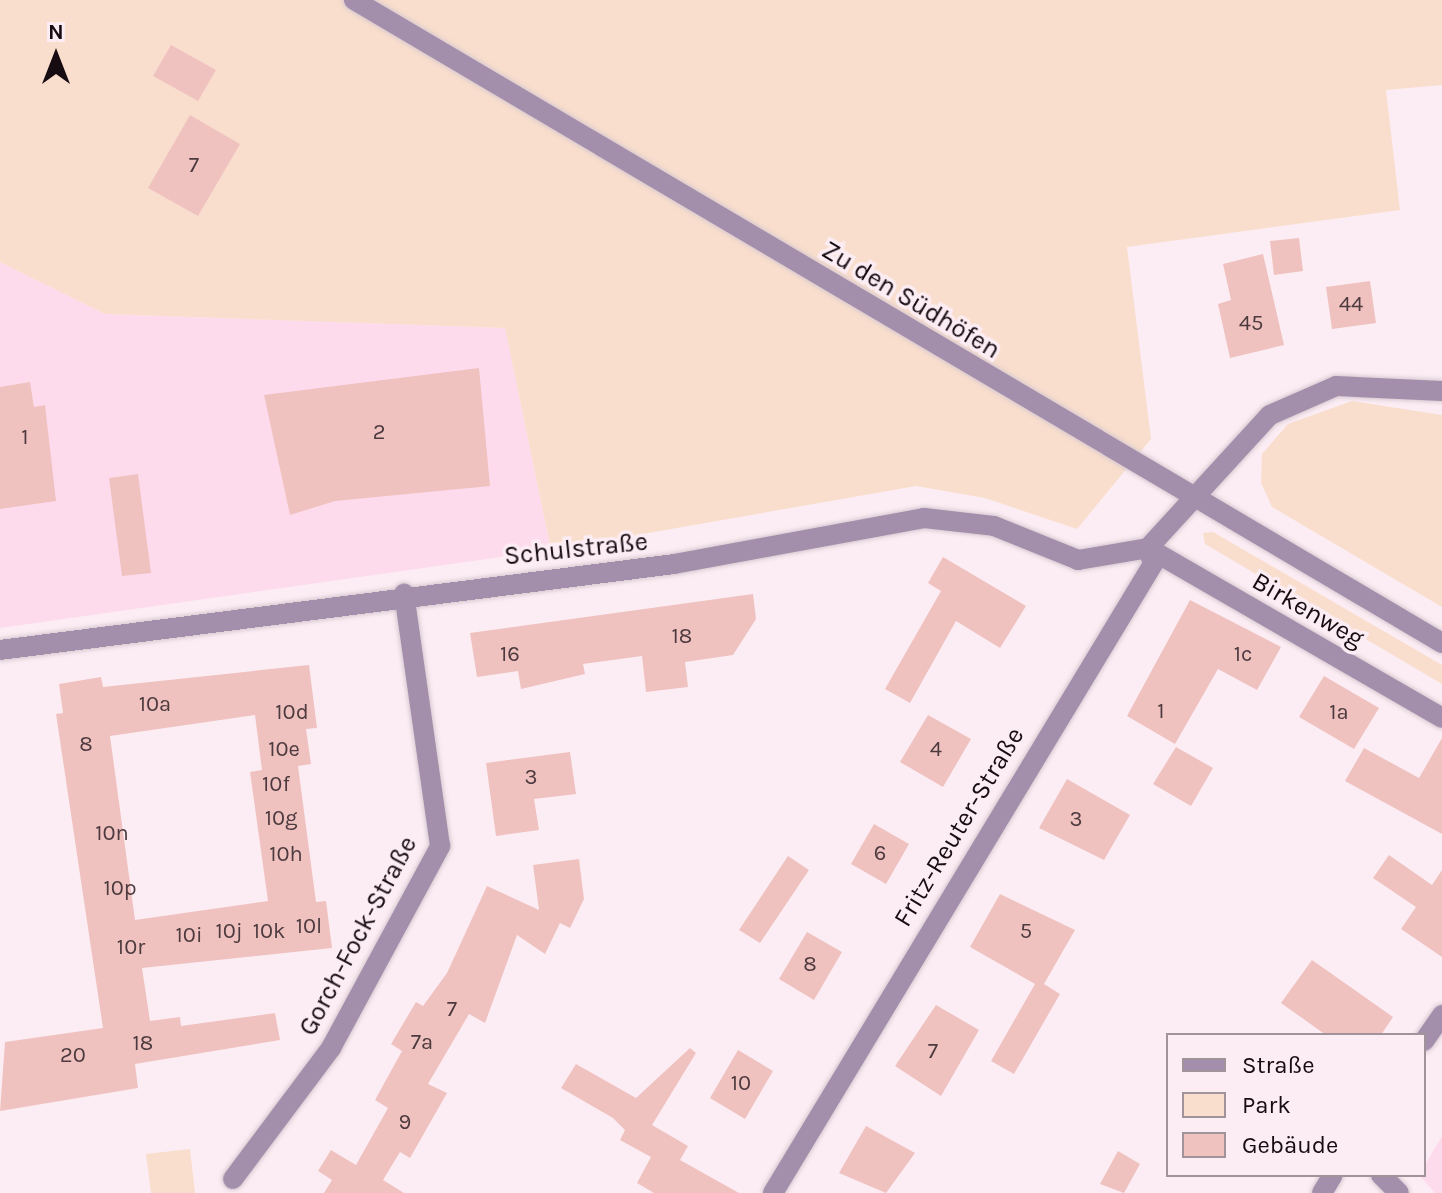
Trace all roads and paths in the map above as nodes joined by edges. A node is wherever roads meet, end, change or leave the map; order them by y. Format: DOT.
graph roads {
  1 [pos="354,0"];
  2 [pos="1442,391"];
  3 [pos="1189,495"];
  4 [pos="1148,548"];
  5 [pos="404,594"];
  6 [pos="1442,643"];
  7 [pos="0,650"];
  8 [pos="1442,718"];
  9 [pos="1442,1015"];
  10 [pos="1426,1038"];
  11 [pos="1383,1177"];
  12 [pos="233,1179"];
  13 [pos="773,1193"];
  14 [pos="1399,1193"];
  1 -- 3 [label="street, Zu den Südhöfen"];
  2 -- 3 [label="street, Fritz-Reuter-Straße"];
  3 -- 4 [label="street, Fritz-Reuter-Straße"];
  3 -- 6 [label="street, Zu den Südhöfen"];
  4 -- 5 [label="street, Schulstraße"];
  4 -- 8 [label="street, Birkenweg"];
  4 -- 13 [label="street, Fritz-Reuter-Straße"];
  5 -- 7 [label="street, Schulstraße"];
  5 -- 12 [label="street, Gorch-Fock-Straße"];
  9 -- 10 [label="street"];
  11 -- 14 [label="street"];
}
